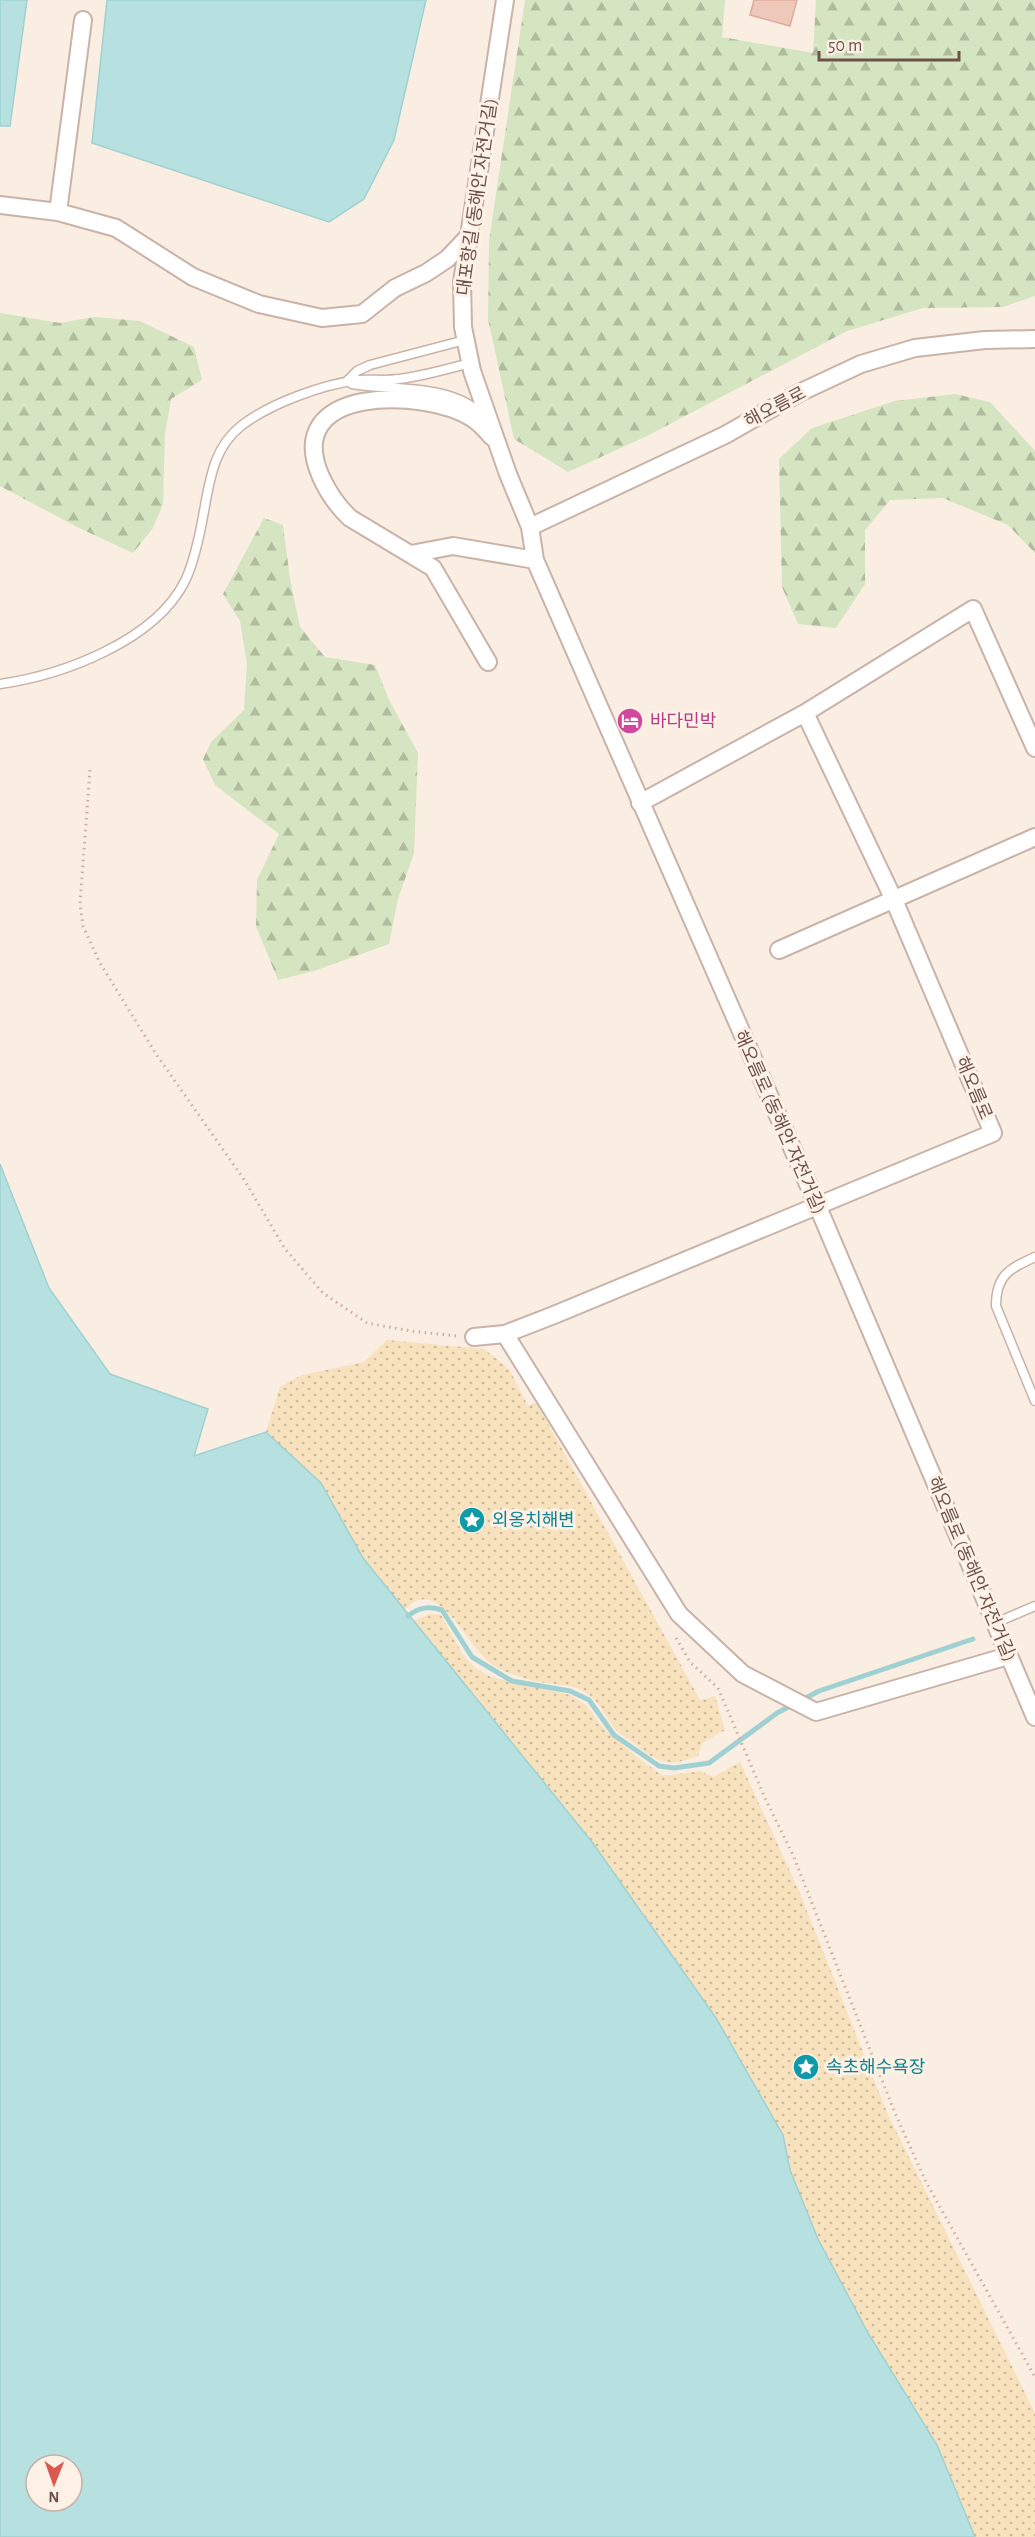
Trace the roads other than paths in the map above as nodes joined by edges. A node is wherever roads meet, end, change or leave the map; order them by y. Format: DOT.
graph roads {
  1 [pos="505,0"];
  2 [pos="84,20"];
  3 [pos="0,205"];
  4 [pos="58,212"];
  5 [pos="468,237"];
  6 [pos="1035,339"];
  7 [pos="465,340"];
  8 [pos="471,363"];
  9 [pos="343,384"];
  10 [pos="490,424"];
  11 [pos="497,443"];
  12 [pos="530,527"];
  13 [pos="411,554"];
  14 [pos="535,560"];
  15 [pos="488,662"];
  16 [pos="0,684"];
  17 [pos="805,713"];
  18 [pos="1035,748"];
  19 [pos="640,803"];
  20 [pos="1035,837"];
  21 [pos="894,900"];
  22 [pos="779,950"];
  23 [pos="818,1207"];
  24 [pos="1035,1257"];
  25 [pos="505,1334"];
  26 [pos="474,1337"];
  27 [pos="1035,1401"];
  28 [pos="1035,1606"];
  29 [pos="995,1623"];
  30 [pos="1008,1656"];
  31 [pos="1035,1717"];
  1 -- 5 [label="street, 대포항길 (동해안 자전거길)"];
  2 -- 4 [label="street"];
  3 -- 4 [label="street"];
  4 -- 5 [label="street"];
  5 -- 7 [label="street, 대포항길 (동해안 자전거길)"];
  6 -- 12 [label="street, 해오름로"];
  7 -- 8 [label="street, 대포항길 (동해안 자전거길)"];
  7 -- 9 [label="lane"];
  8 -- 9 [label="lane"];
  8 -- 10 [label="street, 대포항길 (동해안 자전거길)"];
  9 -- 10 [label="lane"];
  9 -- 16 [label="lane"];
  10 -- 11 [label="street, 대포항길 (동해안 자전거길)"];
  11 -- 12 [label="street, 대포항길 (동해안 자전거길)"];
  11 -- 13 [label="street"];
  12 -- 14 [label="street, 해오름로 (동해안 자전거길)"];
  13 -- 14 [label="street"];
  13 -- 15 [label="street"];
  14 -- 19 [label="street, 해오름로 (동해안 자전거길)"];
  17 -- 18 [label="street"];
  17 -- 19 [label="street"];
  17 -- 21 [label="street"];
  19 -- 23 [label="street, 해오름로 (동해안 자전거길)"];
  20 -- 21 [label="street"];
  21 -- 22 [label="street"];
  21 -- 23 [label="street, 해오름로"];
  23 -- 25 [label="street"];
  23 -- 29 [label="street, 해오름로 (동해안 자전거길)"];
  24 -- 27 [label="lane"];
  25 -- 26 [label="street"];
  25 -- 30 [label="street"];
  28 -- 29 [label="lane"];
  29 -- 30 [label="street, 해오름로 (동해안 자전거길)"];
  30 -- 31 [label="street, 해오름로 (동해안 자전거길)"];
}
